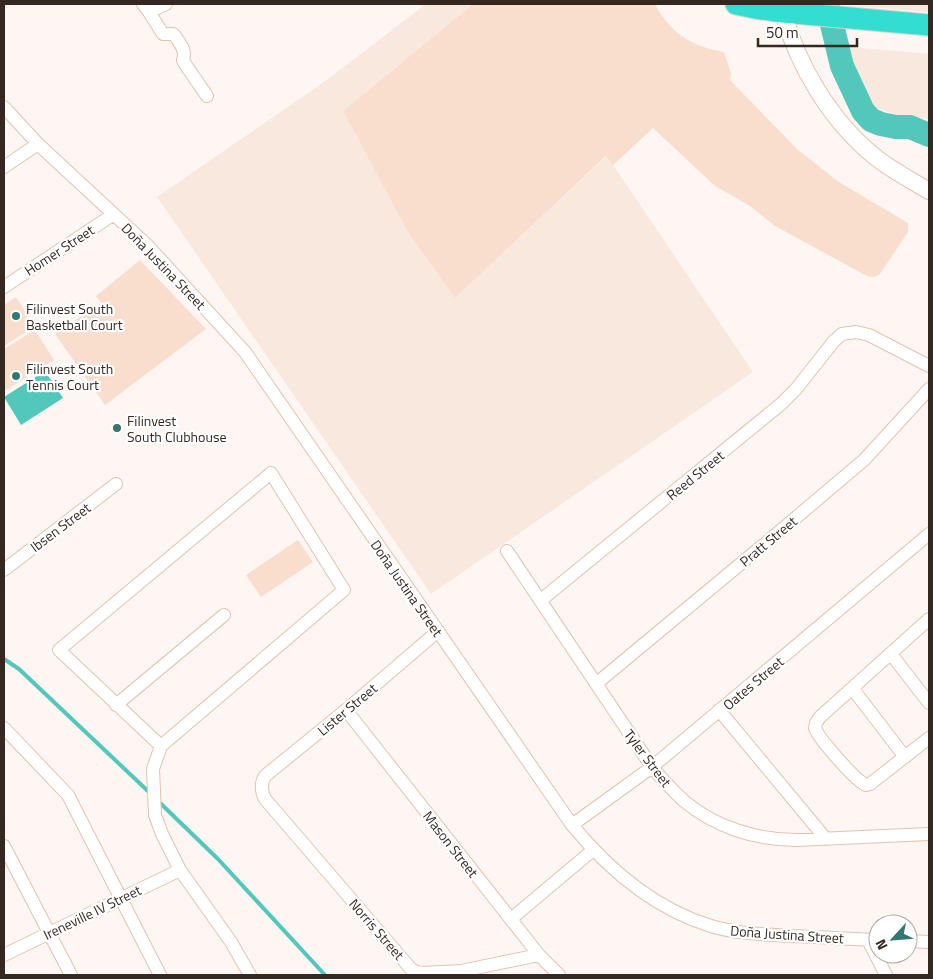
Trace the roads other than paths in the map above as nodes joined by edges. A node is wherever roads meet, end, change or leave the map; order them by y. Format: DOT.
graph roads {
  1 [pos="166,4"];
  2 [pos="736,4"];
  3 [pos="146,8"];
  4 [pos="788,10"];
  5 [pos="929,25"];
  6 [pos="207,96"];
  7 [pos="4,107"];
  8 [pos="38,144"];
  9 [pos="4,166"];
  10 [pos="929,191"];
  11 [pos="114,214"];
  12 [pos="4,287"];
  13 [pos="929,366"];
  14 [pos="929,389"];
  15 [pos="116,484"];
  16 [pos="929,534"];
  17 [pos="507,551"];
  18 [pos="4,570"];
  19 [pos="541,600"];
  20 [pos="224,616"];
  21 [pos="929,619"];
  22 [pos="437,632"];
  23 [pos="890,654"];
  24 [pos="596,683"];
  25 [pos="852,688"];
  26 [pos="929,704"];
  27 [pos="116,705"];
  28 [pos="346,710"];
  29 [pos="719,710"];
  30 [pos="4,728"];
  31 [pos="929,738"];
  32 [pos="161,746"];
  33 [pos="905,757"];
  34 [pos="652,766"];
  35 [pos="261,787"];
  36 [pos="572,825"];
  37 [pos="929,834"];
  38 [pos="826,838"];
  39 [pos="4,846"];
  40 [pos="594,850"];
  41 [pos="180,870"];
  42 [pos="121,898"];
  43 [pos="511,919"];
  44 [pos="50,933"];
  45 [pos="868,940"];
  46 [pos="4,955"];
  47 [pos="539,955"];
  48 [pos="71,975"];
  49 [pos="160,975"];
  50 [pos="250,975"];
  51 [pos="559,975"];
  1 -- 3 [label="street"];
  2 -- 4 [label="highway"];
  3 -- 6 [label="street"];
  4 -- 5 [label="highway"];
  4 -- 10 [label="street"];
  7 -- 8 [label="street, Doña Justina Street"];
  8 -- 9 [label="street"];
  8 -- 11 [label="street, Doña Justina Street"];
  11 -- 12 [label="street, Homer Street"];
  11 -- 22 [label="street, Doña Justina Street"];
  13 -- 19 [label="street, Reed Street"];
  14 -- 24 [label="street, Pratt Street"];
  15 -- 18 [label="street, Ibsen Street"];
  16 -- 29 [label="street, Oates Street"];
  17 -- 19 [label="street, Tyler Street"];
  19 -- 24 [label="street, Tyler Street"];
  20 -- 27 [label="street"];
  21 -- 23 [label="street"];
  22 -- 28 [label="street, Lister Street"];
  22 -- 36 [label="street, Doña Justina Street"];
  23 -- 25 [label="street"];
  23 -- 26 [label="street"];
  24 -- 34 [label="street, Tyler Street"];
  25 -- 33 [label="street"];
  25 -- 33 [label="street"];
  27 -- 32 [label="street"];
  27 -- 32 [label="street"];
  28 -- 35 [label="street, Lister Street"];
  28 -- 43 [label="street, Mason Street"];
  29 -- 34 [label="street, Oates Street"];
  29 -- 38 [label="street"];
  30 -- 42 [label="street"];
  31 -- 33 [label="street"];
  32 -- 41 [label="street"];
  34 -- 36 [label="street, Oates Street"];
  34 -- 38 [label="street, Tyler Street"];
  35 -- 47 [label="street, Norris Street"];
  36 -- 40 [label="street, Doña Justina Street"];
  37 -- 38 [label="street, Tyler Street"];
  39 -- 44 [label="street"];
  40 -- 43 [label="street"];
  40 -- 45 [label="street, Doña Justina Street"];
  41 -- 42 [label="street, Ireneville IV Street"];
  41 -- 50 [label="street"];
  42 -- 44 [label="street, Ireneville IV Street"];
  42 -- 49 [label="street"];
  43 -- 47 [label="street, Mason Street"];
  44 -- 46 [label="street, Ireneville IV Street"];
  44 -- 48 [label="street"];
  47 -- 51 [label="street, Mason Street"];
}
